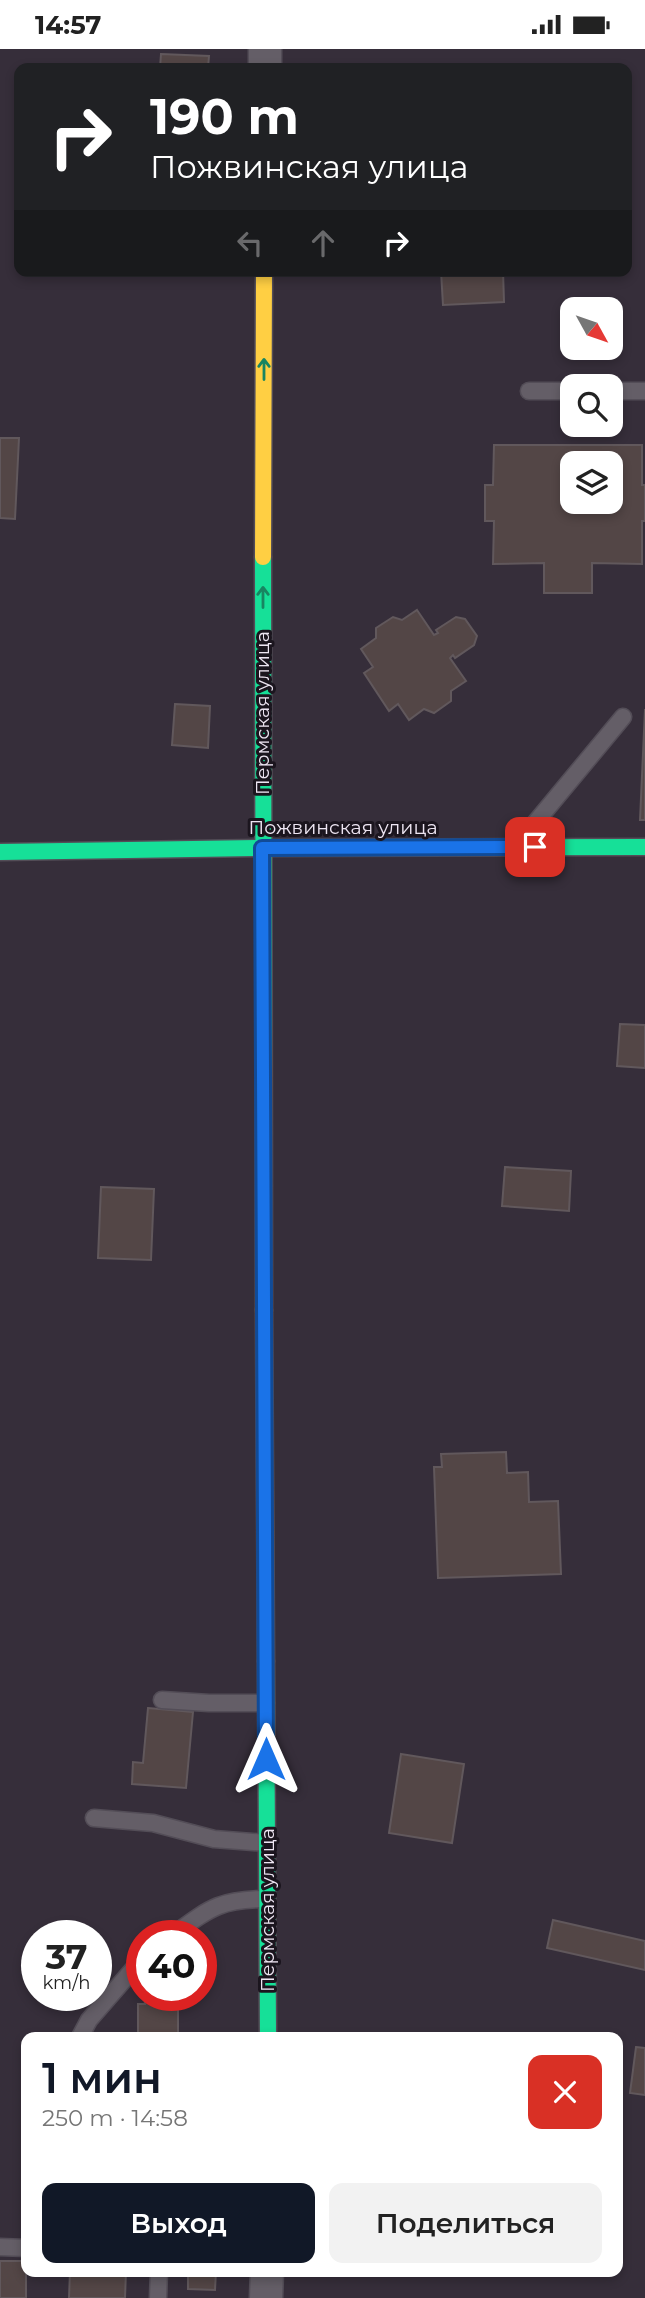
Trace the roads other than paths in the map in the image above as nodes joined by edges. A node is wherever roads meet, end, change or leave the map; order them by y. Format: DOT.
graph roads {
  1 [pos="264,277"];
  2 [pos="529,391"];
  3 [pos="560,391"];
  4 [pos="623,391"];
  5 [pos="645,391"];
  6 [pos="623,717"];
  7 [pos="535,847"];
  8 [pos="645,847"];
  9 [pos="262,848"];
  10 [pos="0,852"];
  11 [pos="162,1700"];
  12 [pos="266,1703"];
  13 [pos="94,1818"];
  14 [pos="267,1843"];
  15 [pos="267,1899"];
  16 [pos="194,1920"];
  17 [pos="126,1977"];
  18 [pos="82,2032"];
  19 [pos="268,2032"];
  20 [pos="0,2246"];
  21 [pos="21,2248"];
  22 [pos="159,2277"];
  23 [pos="267,2277"];
  24 [pos="158,2298"];
  25 [pos="266,2298"];
  9 -- 1 [label="street, Пермская улица, one-way"];
  2 -- 3 [label="lane"];
  4 -- 5 [label="lane"];
  6 -- 7 [label="lane"];
  7 -- 8 [label="street, Пожвинская улица"];
  7 -- 9 [label="street, Пожвинская улица"];
  9 -- 10 [label="street, Пожвинская улица"];
  9 -- 12 [label="street, Пермская улица"];
  11 -- 12 [label="lane"];
  12 -- 14 [label="street, Пермская улица"];
  13 -- 14 [label="lane"];
  14 -- 15 [label="street, Пермская улица"];
  15 -- 16 [label="lane"];
  15 -- 19 [label="street, Пермская улица"];
  17 -- 18 [label="lane"];
  20 -- 21 [label="lane"];
  22 -- 24 [label="lane"];
  23 -- 25 [label="street"];
}
